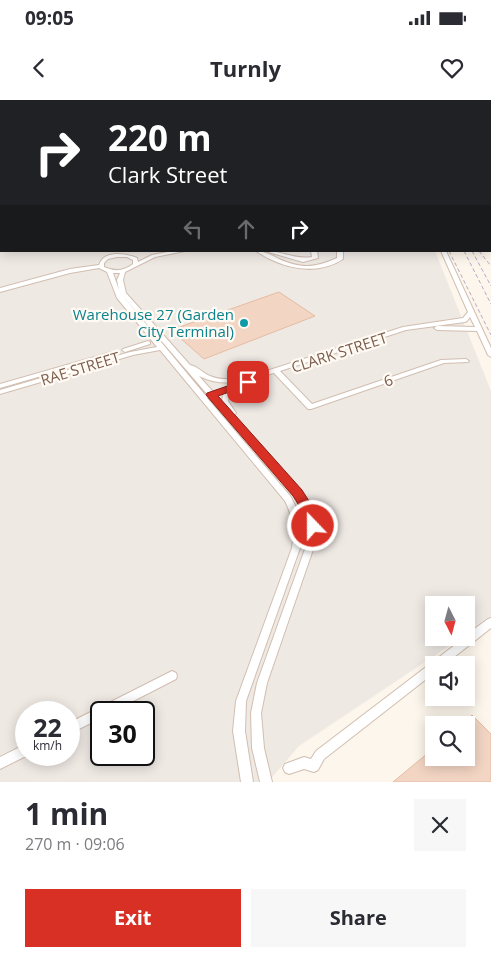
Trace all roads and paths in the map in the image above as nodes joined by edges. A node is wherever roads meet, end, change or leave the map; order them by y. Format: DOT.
graph roads {
  1 [pos="162,252"];
  2 [pos="177,252"];
  3 [pos="260,252"];
  4 [pos="271,252"];
  5 [pos="314,252"];
  6 [pos="340,252"];
  7 [pos="444,252"];
  8 [pos="135,262"];
  9 [pos="101,266"];
  10 [pos="109,271"];
  11 [pos="123,271"];
  12 [pos="0,290"];
  13 [pos="470,312"];
  14 [pos="478,329"];
  15 [pos="148,343"];
  16 [pos="165,348"];
  17 [pos="491,355"];
  18 [pos="466,361"];
  19 [pos="276,371"];
  20 [pos="253,379"];
  21 [pos="0,386"];
  22 [pos="0,392"];
  23 [pos="207,396"];
  24 [pos="244,434"];
  25 [pos="491,622"];
  26 [pos="448,656"];
  27 [pos="425,674"];
  28 [pos="172,676"];
  29 [pos="80,722"];
  30 [pos="15,756"];
  31 [pos="0,763"];
  32 [pos="289,768"];
  33 [pos="247,782"];
  34 [pos="266,782"];
  1 -- 8 [label="street"];
  2 -- 8 [label="street"];
  3 -- 6 [label="street"];
  4 -- 5 [label="street"];
  7 -- 13 [label="street"];
  8 -- 9 [label="street"];
  8 -- 11 [label="street"];
  9 -- 10 [label="street"];
  9 -- 12 [label="street"];
  10 -- 11 [label="street"];
  10 -- 16 [label="street"];
  11 -- 16 [label="street"];
  13 -- 14 [label="street"];
  13 -- 19 [label="street, CLARK STREET"];
  14 -- 17 [label="street"];
  14 -- 19 [label="street, CLARK STREET"];
  15 -- 21 [label="street, RAE STREET"];
  16 -- 20 [label="street"];
  16 -- 22 [label="street, RAE STREET"];
  16 -- 23 [label="street"];
  18 -- 19 [label="street, 6"];
  19 -- 20 [label="street, CLARK STREET"];
  20 -- 23 [label="street, CLARK STREET"];
  20 -- 24 [label="street"];
  23 -- 24 [label="street"];
  23 -- 33 [label="street"];
  24 -- 34 [label="street"];
  25 -- 26 [label="street"];
  27 -- 32 [label="street"];
  28 -- 29 [label="street"];
  30 -- 31 [label="street"];
}
